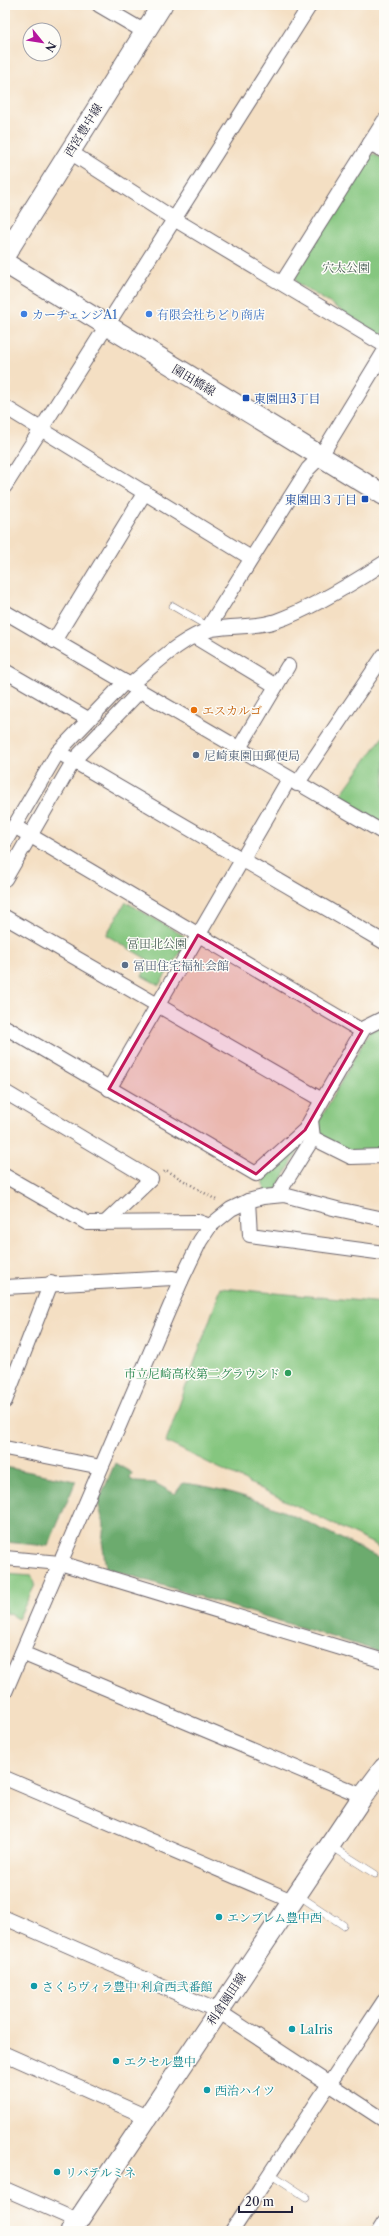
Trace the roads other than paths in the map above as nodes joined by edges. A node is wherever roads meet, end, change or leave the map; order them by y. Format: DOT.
graph roads {
  1 [pos="99,5"];
  2 [pos="162,5"];
  3 [pos="310,5"];
  4 [pos="145,32"];
  5 [pos="384,121"];
  6 [pos="370,143"];
  7 [pos="384,151"];
  8 [pos="70,152"];
  9 [pos="174,219"];
  10 [pos="5,255"];
  11 [pos="5,263"];
  12 [pos="282,283"];
  13 [pos="106,326"];
  14 [pos="384,345"];
  15 [pos="384,352"];
  16 [pos="5,407"];
  17 [pos="41,429"];
  18 [pos="320,457"];
  19 [pos="5,486"];
  20 [pos="145,492"];
  21 [pos="384,495"];
  22 [pos="251,558"];
  23 [pos="384,563"];
  24 [pos="173,606"];
  25 [pos="5,612"];
  26 [pos="203,631"];
  27 [pos="54,641"];
  28 [pos="384,655"];
  29 [pos="288,666"];
  30 [pos="5,671"];
  31 [pos="131,686"];
  32 [pos="276,686"];
  33 [pos="88,719"];
  34 [pos="238,750"];
  35 [pos="58,752"];
  36 [pos="74,760"];
  37 [pos="293,781"];
  38 [pos="14,826"];
  39 [pos="384,833"];
  40 [pos="30,835"];
  41 [pos="5,842"];
  42 [pos="242,859"];
  43 [pos="5,879"];
  44 [pos="5,917"];
  45 [pos="198,935"];
  46 [pos="384,942"];
  47 [pos="157,1006"];
  48 [pos="384,1018"];
  49 [pos="5,1027"];
  50 [pos="362,1032"];
  51 [pos="109,1089"];
  52 [pos="5,1092"];
  53 [pos="322,1100"];
  54 [pos="311,1120"];
  55 [pos="313,1138"];
  56 [pos="384,1156"];
  57 [pos="5,1176"];
  58 [pos="278,1194"];
  59 [pos="248,1201"];
  60 [pos="384,1219"];
  61 [pos="106,1222"];
  62 [pos="210,1226"];
  63 [pos="384,1253"];
  64 [pos="181,1281"];
  65 [pos="52,1283"];
  66 [pos="5,1287"];
  67 [pos="5,1401"];
  68 [pos="5,1448"];
  69 [pos="101,1467"];
  70 [pos="5,1558"];
  71 [pos="60,1563"];
  72 [pos="22,1653"];
  73 [pos="384,1661"];
  74 [pos="5,1692"];
  75 [pos="384,1768"];
  76 [pos="5,1778"];
  77 [pos="363,1796"];
  78 [pos="329,1845"];
  79 [pos="375,1874"];
  80 [pos="294,1897"];
  81 [pos="5,1918"];
  82 [pos="342,1925"];
  83 [pos="384,2001"];
  84 [pos="218,2011"];
  85 [pos="5,2054"];
  86 [pos="329,2084"];
  87 [pos="147,2117"];
  88 [pos="384,2120"];
  89 [pos="270,2173"];
  90 [pos="5,2189"];
  91 [pos="306,2197"];
  92 [pos="384,2223"];
  93 [pos="76,2227"];
  94 [pos="232,2231"];
  95 [pos="379,2231"];
  1 -- 4 [label="street"];
  2 -- 4 [label="street, 西宮豊中線"];
  3 -- 9 [label="street"];
  4 -- 8 [label="street, 西宮豊中線"];
  5 -- 6 [label="street"];
  6 -- 7 [label="street"];
  6 -- 12 [label="street"];
  8 -- 9 [label="street"];
  8 -- 10 [label="street, 西宮豊中線"];
  9 -- 12 [label="street"];
  9 -- 13 [label="street"];
  11 -- 13 [label="street, 園田橋線"];
  12 -- 14 [label="street"];
  13 -- 17 [label="street"];
  13 -- 18 [label="street, 園田橋線"];
  15 -- 18 [label="street"];
  16 -- 17 [label="street"];
  17 -- 19 [label="street"];
  17 -- 20 [label="street"];
  18 -- 21 [label="street, 園田橋線"];
  18 -- 22 [label="street"];
  20 -- 22 [label="street"];
  20 -- 27 [label="street"];
  22 -- 26 [label="street"];
  23 -- 26 [label="street"];
  24 -- 26 [label="lane"];
  25 -- 27 [label="street"];
  26 -- 31 [label="street"];
  26 -- 32 [label="street"];
  27 -- 31 [label="street"];
  28 -- 37 [label="street"];
  29 -- 32 [label="street"];
  30 -- 33 [label="street"];
  31 -- 33 [label="street"];
  31 -- 34 [label="street"];
  31 -- 36 [label="street"];
  32 -- 34 [label="street"];
  33 -- 35 [label="street"];
  34 -- 37 [label="street"];
  35 -- 36 [label="street"];
  35 -- 38 [label="street"];
  36 -- 40 [label="street"];
  36 -- 42 [label="street"];
  37 -- 39 [label="street"];
  37 -- 42 [label="street"];
  38 -- 40 [label="street"];
  38 -- 41 [label="street"];
  40 -- 43 [label="street"];
  40 -- 45 [label="street"];
  42 -- 45 [label="street"];
  42 -- 46 [label="street"];
  44 -- 47 [label="street"];
  45 -- 47 [label="street"];
  45 -- 50 [label="street"];
  47 -- 51 [label="street"];
  47 -- 53 [label="street"];
  48 -- 50 [label="street"];
  49 -- 51 [label="street"];
  50 -- 53 [label="street"];
  51 -- 54 [label="street"];
  52 -- 61 [label="street"];
  53 -- 54 [label="street"];
  54 -- 55 [label="street"];
  55 -- 56 [label="street"];
  55 -- 58 [label="street"];
  57 -- 61 [label="street"];
  58 -- 59 [label="street"];
  58 -- 60 [label="street"];
  59 -- 62 [label="street"];
  59 -- 63 [label="street"];
  61 -- 62 [label="street"];
  62 -- 64 [label="street"];
  64 -- 65 [label="street"];
  64 -- 69 [label="street"];
  65 -- 66 [label="street"];
  65 -- 67 [label="street"];
  68 -- 69 [label="street"];
  69 -- 71 [label="street"];
  70 -- 71 [label="street"];
  71 -- 72 [label="street"];
  71 -- 73 [label="street"];
  72 -- 74 [label="street"];
  72 -- 77 [label="street"];
  75 -- 77 [label="street, 利倉園田線"];
  76 -- 80 [label="street"];
  77 -- 78 [label="street, 利倉園田線"];
  78 -- 79 [label="lane"];
  78 -- 80 [label="street, 利倉園田線"];
  80 -- 82 [label="lane"];
  80 -- 84 [label="street, 利倉園田線"];
  81 -- 84 [label="street"];
  83 -- 86 [label="street"];
  84 -- 86 [label="street"];
  84 -- 87 [label="street, 利倉園田線"];
  85 -- 87 [label="street"];
  86 -- 88 [label="street"];
  86 -- 89 [label="street"];
  87 -- 93 [label="street, 利倉園田線"];
  89 -- 91 [label="lane"];
  89 -- 94 [label="street"];
  90 -- 93 [label="street"];
  92 -- 95 [label="street"];
}
